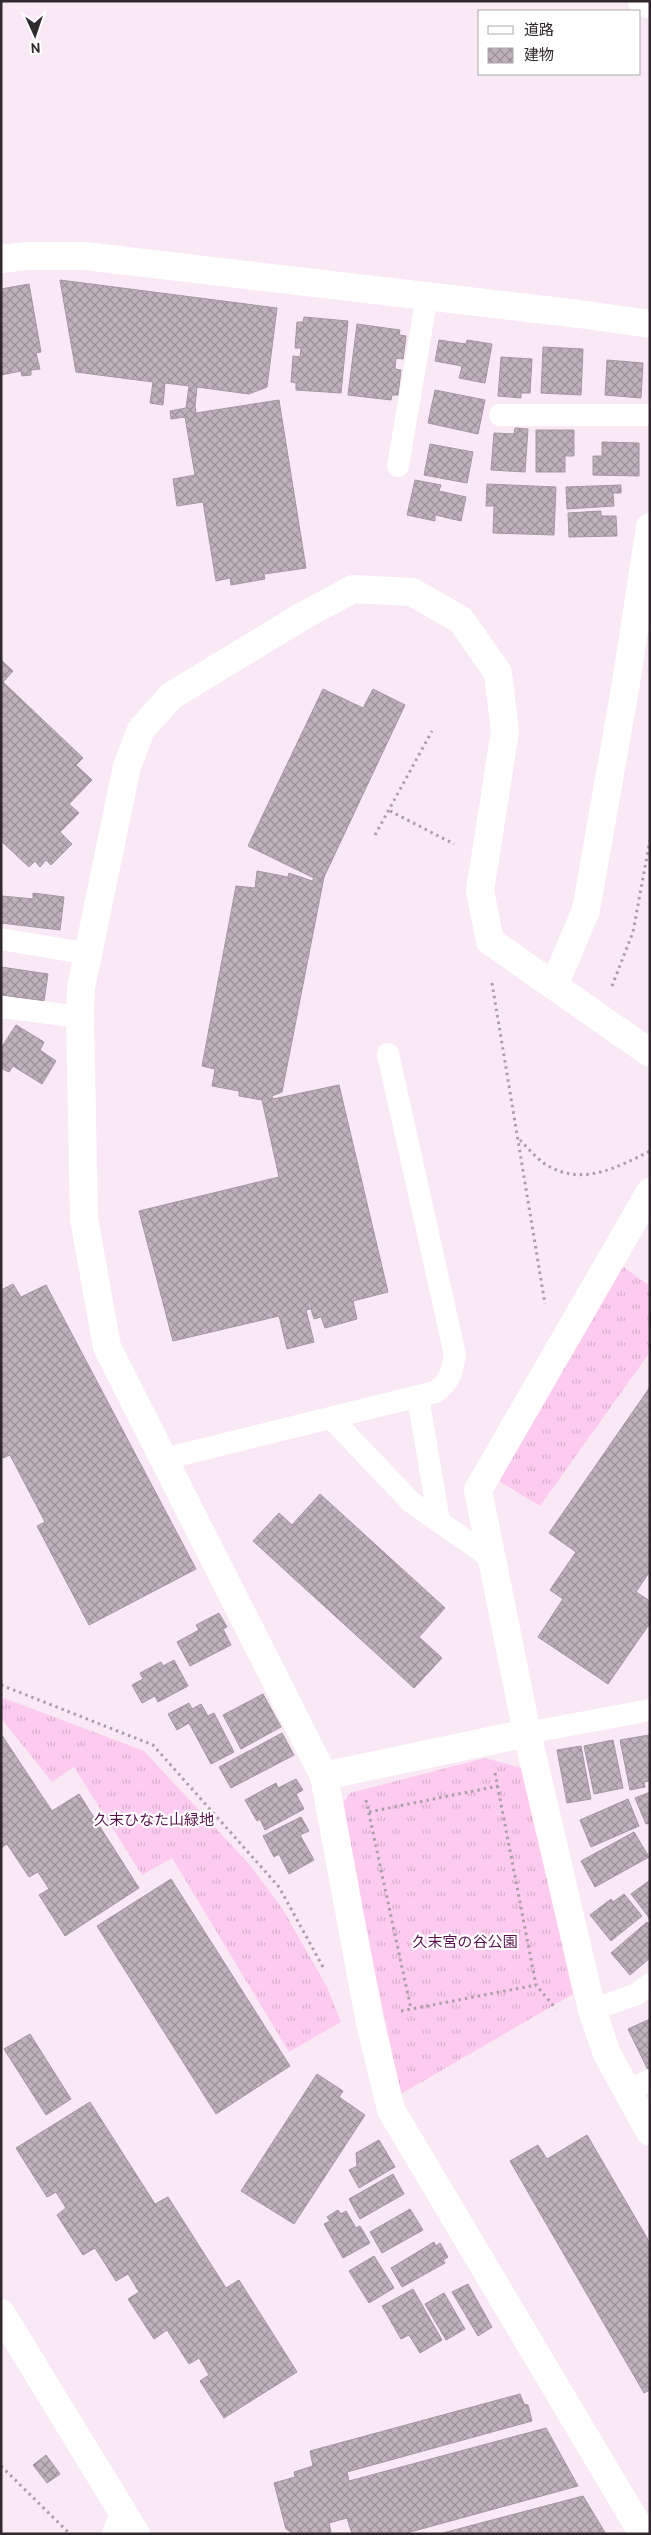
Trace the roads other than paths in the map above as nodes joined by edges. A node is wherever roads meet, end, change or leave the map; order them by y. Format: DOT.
graph roads {
  1 [pos="642,1"];
  2 [pos="650,4"];
  3 [pos="1,259"];
  4 [pos="428,296"];
  5 [pos="650,324"];
  6 [pos="500,414"];
  7 [pos="650,415"];
  8 [pos="398,466"];
  9 [pos="650,527"];
  10 [pos="1,939"];
  11 [pos="89,954"];
  12 [pos="554,986"];
  13 [pos="1,1007"];
  14 [pos="80,1017"];
  15 [pos="650,1053"];
  16 [pos="388,1054"];
  17 [pos="650,1192"];
  18 [pos="418,1397"];
  19 [pos="332,1419"];
  20 [pos="164,1459"];
  21 [pos="439,1521"];
  22 [pos="490,1558"];
  23 [pos="650,1710"];
  24 [pos="527,1733"];
  25 [pos="324,1776"];
  26 [pos="650,1984"];
  27 [pos="592,2010"];
  28 [pos="639,2086"];
  29 [pos="650,2132"];
  30 [pos="1,2313"];
  31 [pos="118,2522"];
  32 [pos="136,2534"];
  33 [pos="644,2534"];
  1 -- 2 [label="street"];
  3 -- 4 [label="street"];
  4 -- 5 [label="street"];
  4 -- 8 [label="lane"];
  6 -- 7 [label="lane"];
  9 -- 12 [label="street"];
  10 -- 11 [label="lane"];
  11 -- 12 [label="street"];
  11 -- 14 [label="street"];
  12 -- 15 [label="street"];
  13 -- 14 [label="lane"];
  14 -- 20 [label="street"];
  16 -- 18 [label="lane"];
  17 -- 22 [label="street"];
  18 -- 19 [label="lane"];
  18 -- 21 [label="lane"];
  19 -- 20 [label="lane"];
  19 -- 21 [label="lane"];
  20 -- 25 [label="street"];
  21 -- 22 [label="lane"];
  22 -- 24 [label="street"];
  23 -- 24 [label="lane"];
  24 -- 25 [label="street"];
  24 -- 27 [label="street"];
  25 -- 33 [label="street"];
  26 -- 27 [label="lane"];
  27 -- 28 [label="street"];
  28 -- 29 [label="street"];
  30 -- 31 [label="street"];
  31 -- 32 [label="street"];
}
